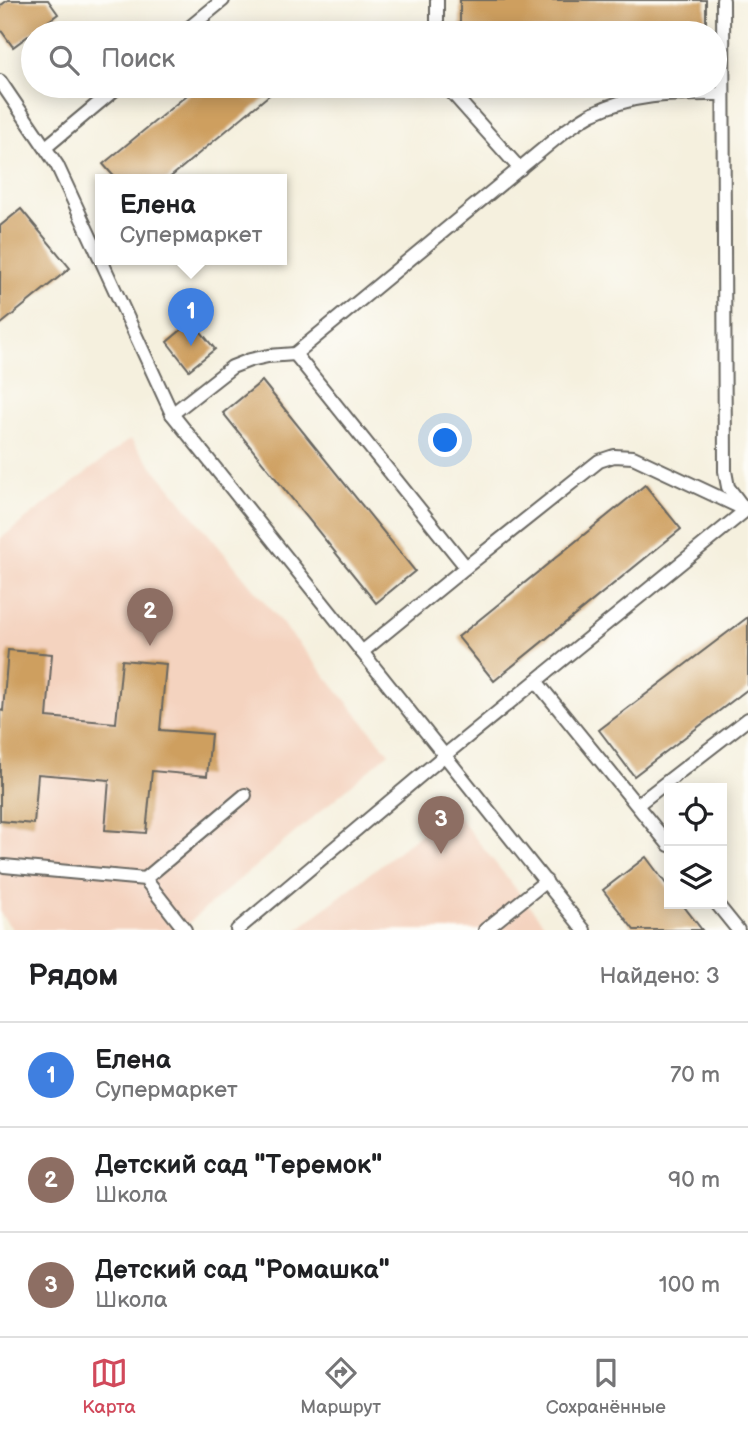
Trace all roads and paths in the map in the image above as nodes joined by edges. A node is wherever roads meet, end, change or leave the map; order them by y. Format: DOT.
graph roads {
  1 [pos="223,0"];
  2 [pos="437,0"];
  3 [pos="723,0"];
  4 [pos="198,21"];
  5 [pos="437,21"];
  6 [pos="723,21"];
  7 [pos="0,81"];
  8 [pos="105,98"];
  9 [pos="457,98"];
  10 [pos="641,98"];
  11 [pos="723,98"];
  12 [pos="46,147"];
  13 [pos="520,169"];
  14 [pos="95,248"];
  15 [pos="103,265"];
  16 [pos="295,354"];
  17 [pos="172,414"];
  18 [pos="747,512"];
  19 [pos="466,567"];
  20 [pos="362,652"];
  21 [pos="536,681"];
  22 [pos="748,719"];
  23 [pos="445,755"];
  24 [pos="245,795"];
  25 [pos="637,805"];
  26 [pos="664,839"];
  27 [pos="4,866"];
  28 [pos="145,879"];
  29 [pos="546,881"];
  30 [pos="721,909"];
  31 [pos="186,930"];
  32 [pos="237,930"];
  33 [pos="485,930"];
  34 [pos="584,930"];
  35 [pos="738,930"];
  1 -- 4 [label="lane"];
  2 -- 5 [label="lane"];
  3 -- 6 [label="lane"];
  7 -- 12 [label="lane"];
  8 -- 12 [label="lane"];
  9 -- 13 [label="lane"];
  10 -- 13 [label="lane"];
  11 -- 18 [label="lane"];
  12 -- 14 [label="lane"];
  13 -- 16 [label="lane"];
  15 -- 17 [label="lane"];
  16 -- 17 [label="lane"];
  16 -- 19 [label="lane"];
  17 -- 20 [label="lane"];
  18 -- 19 [label="lane"];
  18 -- 21 [label="lane"];
  19 -- 20 [label="lane"];
  20 -- 23 [label="lane"];
  21 -- 23 [label="lane"];
  21 -- 25 [label="lane"];
  22 -- 25 [label="lane"];
  23 -- 29 [label="lane"];
  23 -- 32 [label="lane"];
  24 -- 28 [label="lane"];
  25 -- 26 [label="lane"];
  27 -- 28 [label="lane"];
  28 -- 31 [label="lane"];
  29 -- 33 [label="lane"];
  29 -- 34 [label="lane"];
  30 -- 35 [label="lane"];
}
